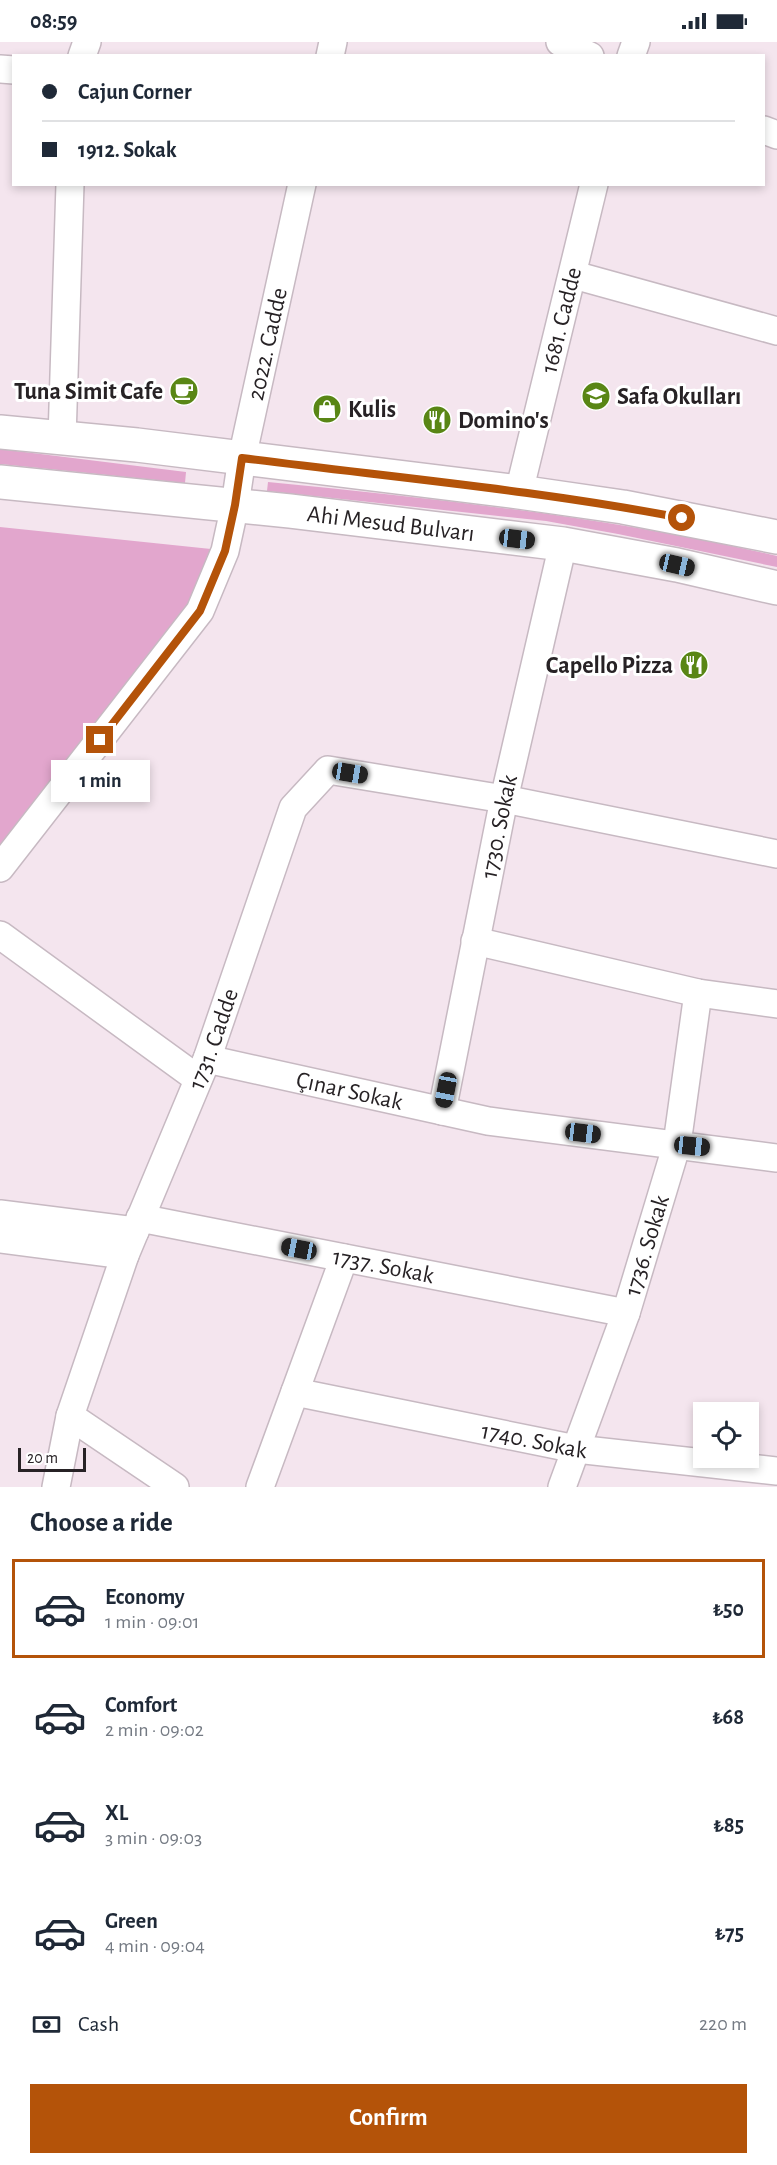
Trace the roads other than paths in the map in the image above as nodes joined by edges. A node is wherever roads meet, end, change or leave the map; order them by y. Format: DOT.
graph roads {
  1 [pos="560,42"];
  2 [pos="586,54"];
  3 [pos="70,186"];
  4 [pos="302,186"];
  5 [pos="594,186"];
  6 [pos="574,274"];
  7 [pos="777,331"];
  8 [pos="0,432"];
  9 [pos="62,439"];
  10 [pos="242,458"];
  11 [pos="0,482"];
  12 [pos="519,492"];
  13 [pos="235,505"];
  14 [pos="777,537"];
  15 [pos="563,544"];
  16 [pos="777,588"];
  17 [pos="504,799"];
  18 [pos="777,854"];
  19 [pos="0,868"];
  20 [pos="0,935"];
  21 [pos="475,940"];
  22 [pos="698,993"];
  23 [pos="777,1004"];
  24 [pos="202,1069"];
  25 [pos="442,1111"];
  26 [pos="677,1144"];
  27 [pos="777,1158"];
  28 [pos="0,1214"];
  29 [pos="133,1235"];
  30 [pos="0,1239"];
  31 [pos="344,1258"];
  32 [pos="626,1312"];
  33 [pos="295,1392"];
  34 [pos="70,1416"];
  35 [pos="576,1449"];
  36 [pos="776,1468"];
  37 [pos="56,1487"];
  38 [pos="175,1487"];
  39 [pos="260,1487"];
  40 [pos="562,1487"];
  1 -- 2 [label="street"];
  3 -- 9 [label="street"];
  4 -- 10 [label="street, 2022. Cadde"];
  5 -- 6 [label="street, 1681. Cadde"];
  6 -- 7 [label="street"];
  6 -- 12 [label="street, 1681. Cadde"];
  8 -- 9 [label="main road, Ahi Mesud Bulvarı"];
  9 -- 10 [label="main road, Ahi Mesud Bulvarı"];
  10 -- 12 [label="main road, Ahi Mesud Bulvarı"];
  10 -- 13 [label="street, 2022. Cadde"];
  11 -- 13 [label="main road, Ahi Mesud Bulvarı"];
  12 -- 14 [label="main road, Ahi Mesud Bulvarı"];
  13 -- 15 [label="main road, Ahi Mesud Bulvarı"];
  13 -- 19 [label="street, 2022. Cadde"];
  15 -- 16 [label="main road, Ahi Mesud Bulvarı"];
  15 -- 17 [label="street, 1730. Sokak"];
  17 -- 18 [label="street"];
  17 -- 21 [label="street, 1730. Sokak"];
  17 -- 24 [label="street, 1731. Cadde"];
  20 -- 24 [label="street"];
  21 -- 22 [label="street"];
  21 -- 25 [label="street, 1730. Sokak"];
  22 -- 23 [label="street"];
  22 -- 26 [label="street, 1736. Sokak"];
  24 -- 25 [label="street, Çınar Sokak"];
  24 -- 29 [label="street, 1731. Cadde"];
  25 -- 26 [label="street, Çınar Sokak"];
  26 -- 27 [label="street, Çınar Sokak"];
  26 -- 32 [label="street, 1736. Sokak"];
  28 -- 29 [label="street"];
  29 -- 30 [label="street"];
  29 -- 31 [label="street, 1737. Sokak"];
  29 -- 34 [label="street, 1731. Cadde"];
  31 -- 32 [label="street, 1737. Sokak"];
  31 -- 33 [label="street"];
  32 -- 35 [label="street, 1736. Sokak"];
  33 -- 35 [label="street, 1740. Sokak"];
  33 -- 39 [label="street"];
  34 -- 37 [label="street, 1731. Cadde"];
  34 -- 38 [label="street"];
  35 -- 36 [label="street, 1740. Sokak"];
  35 -- 40 [label="street, 1736. Sokak"];
}
